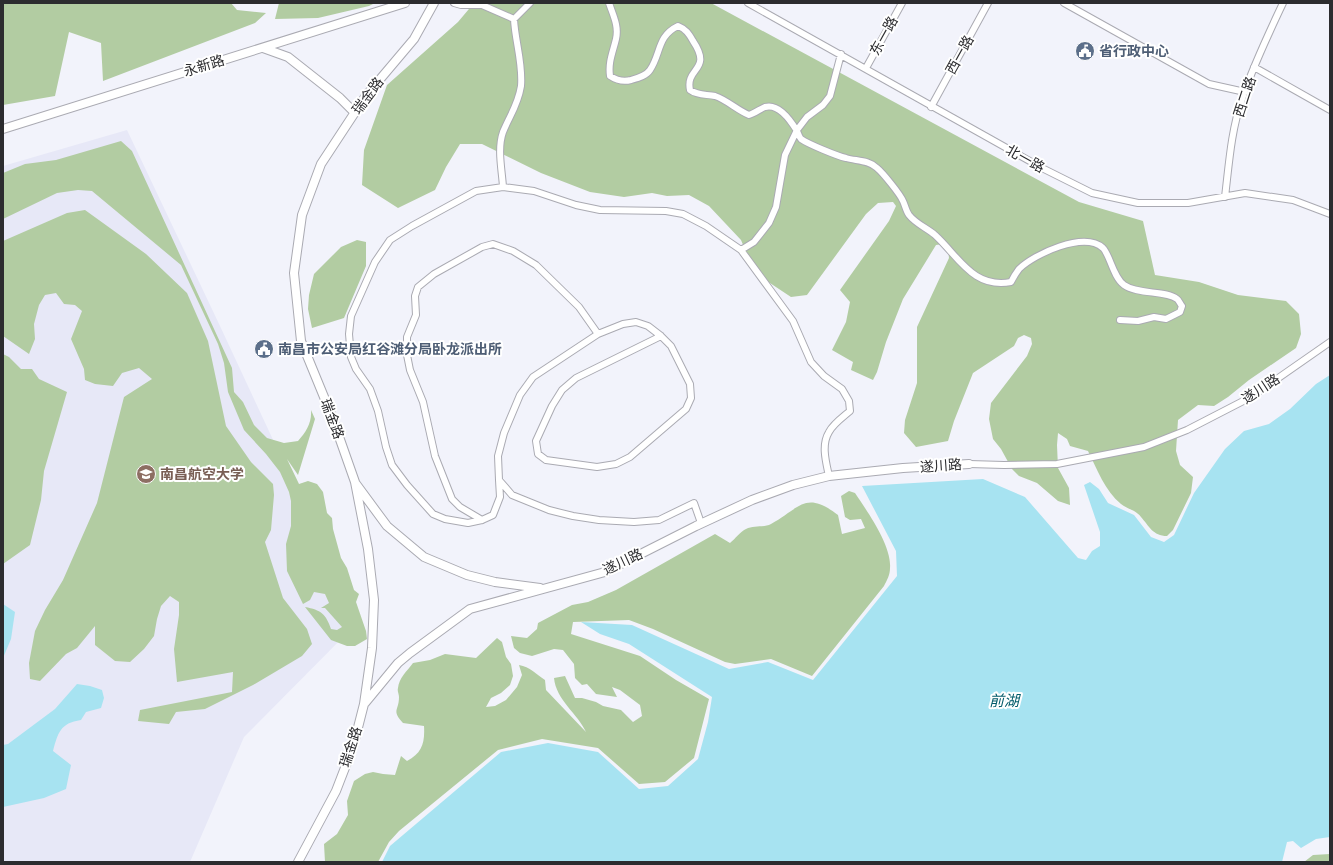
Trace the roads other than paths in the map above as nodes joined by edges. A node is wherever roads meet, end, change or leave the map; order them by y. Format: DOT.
graph roads {
  1 [pos="405,3"];
  2 [pos="434,3"];
  3 [pos="454,3"];
  4 [pos="530,3"];
  5 [pos="609,3"];
  6 [pos="748,3"];
  7 [pos="902,3"];
  8 [pos="988,3"];
  9 [pos="1064,3"];
  10 [pos="1283,3"];
  11 [pos="514,19"];
  12 [pos="263,48"];
  13 [pos="841,54"];
  14 [pos="1254,67"];
  15 [pos="866,68"];
  16 [pos="1245,92"];
  17 [pos="931,107"];
  18 [pos="1330,110"];
  19 [pos="355,113"];
  20 [pos="3,129"];
  21 [pos="796,130"];
  22 [pos="503,187"];
  23 [pos="1225,197"];
  24 [pos="1330,214"];
  25 [pos="741,250"];
  26 [pos="1120,320"];
  27 [pos="598,334"];
  28 [pos="661,336"];
  29 [pos="1330,342"];
  30 [pos="969,464"];
  31 [pos="829,476"];
  32 [pos="499,480"];
  33 [pos="355,482"];
  34 [pos="482,520"];
  35 [pos="701,523"];
  36 [pos="545,588"];
  37 [pos="364,704"];
  38 [pos="298,862"];
  1 -- 12 [label="street, 永新路"];
  2 -- 19 [label="street, 瑞金路"];
  3 -- 11 [label="street"];
  4 -- 11 [label="street"];
  5 -- 21 [label="street"];
  6 -- 13 [label="street, 北一路"];
  7 -- 15 [label="street, 东一路"];
  8 -- 17 [label="street, 西一路"];
  9 -- 16 [label="street"];
  10 -- 14 [label="street, 西二路"];
  11 -- 22 [label="street"];
  12 -- 19 [label="street"];
  12 -- 20 [label="street, 永新路"];
  13 -- 15 [label="street, 北一路"];
  13 -- 21 [label="street"];
  14 -- 16 [label="street, 西二路"];
  14 -- 18 [label="street"];
  15 -- 17 [label="street, 北一路"];
  16 -- 23 [label="street, 西二路"];
  17 -- 23 [label="street, 北一路"];
  19 -- 33 [label="street, 瑞金路"];
  21 -- 25 [label="street"];
  21 -- 26 [label="street"];
  22 -- 25 [label="street"];
  22 -- 34 [label="street"];
  23 -- 24 [label="street, 北一路"];
  25 -- 31 [label="street"];
  27 -- 28 [label="street"];
  27 -- 32 [label="street"];
  27 -- 34 [label="street"];
  28 -- 28 [label="street"];
  29 -- 30 [label="street, 遂川路"];
  30 -- 31 [label="street, 遂川路"];
  31 -- 35 [label="street, 遂川路"];
  32 -- 34 [label="street"];
  32 -- 35 [label="street"];
  33 -- 36 [label="street, 遂川路"];
  33 -- 37 [label="street, 瑞金路"];
  35 -- 36 [label="street, 遂川路"];
  36 -- 37 [label="street, 遂川路"];
  37 -- 38 [label="street, 瑞金路"];
}
